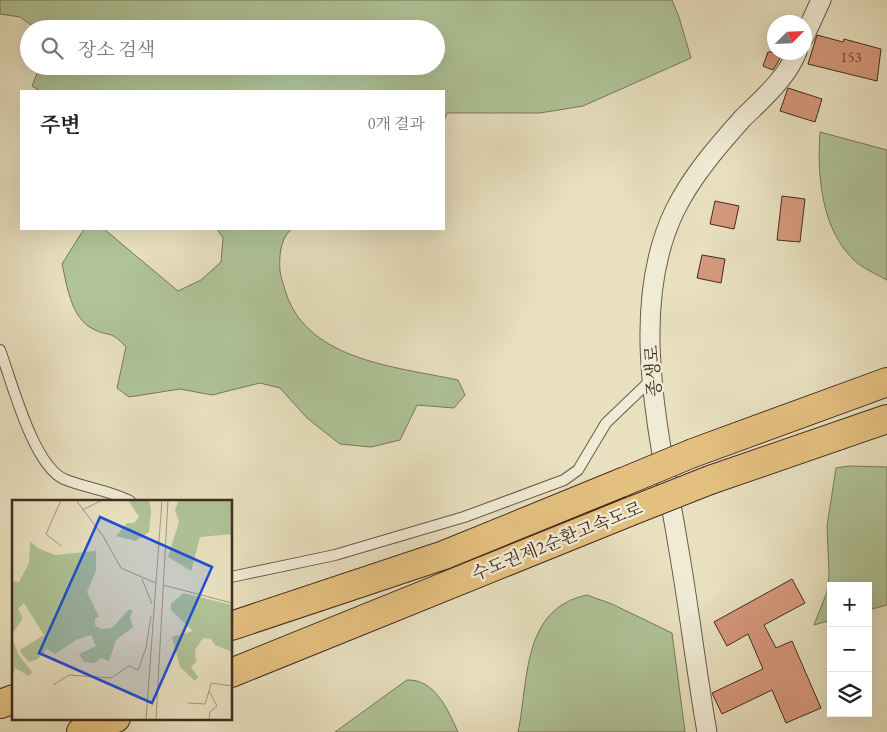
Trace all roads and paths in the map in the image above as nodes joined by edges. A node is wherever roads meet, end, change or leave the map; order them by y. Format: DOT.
graph roads {
  1 [pos="821,0"];
  2 [pos="812,20"];
  3 [pos="794,60"];
  4 [pos="0,350"];
  5 [pos="653,379"];
  6 [pos="887,382"];
  7 [pos="887,419"];
  8 [pos="127,500"];
  9 [pos="232,577"];
  10 [pos="232,626"];
  11 [pos="232,673"];
  12 [pos="12,700"];
  13 [pos="0,704"];
  14 [pos="111,720"];
  15 [pos="81,732"];
  16 [pos="707,732"];
  1 -- 2 [label="street"];
  3 -- 5 [label="street, 종생로"];
  4 -- 8 [label="lane"];
  5 -- 9 [label="lane"];
  5 -- 16 [label="street, 종생로"];
  6 -- 10 [label="highway, 수도권제2순환고속도로, bridge"];
  7 -- 11 [label="highway, 수도권제2순환고속도로, bridge"];
  12 -- 13 [label="highway"];
  14 -- 15 [label="highway"];
}
